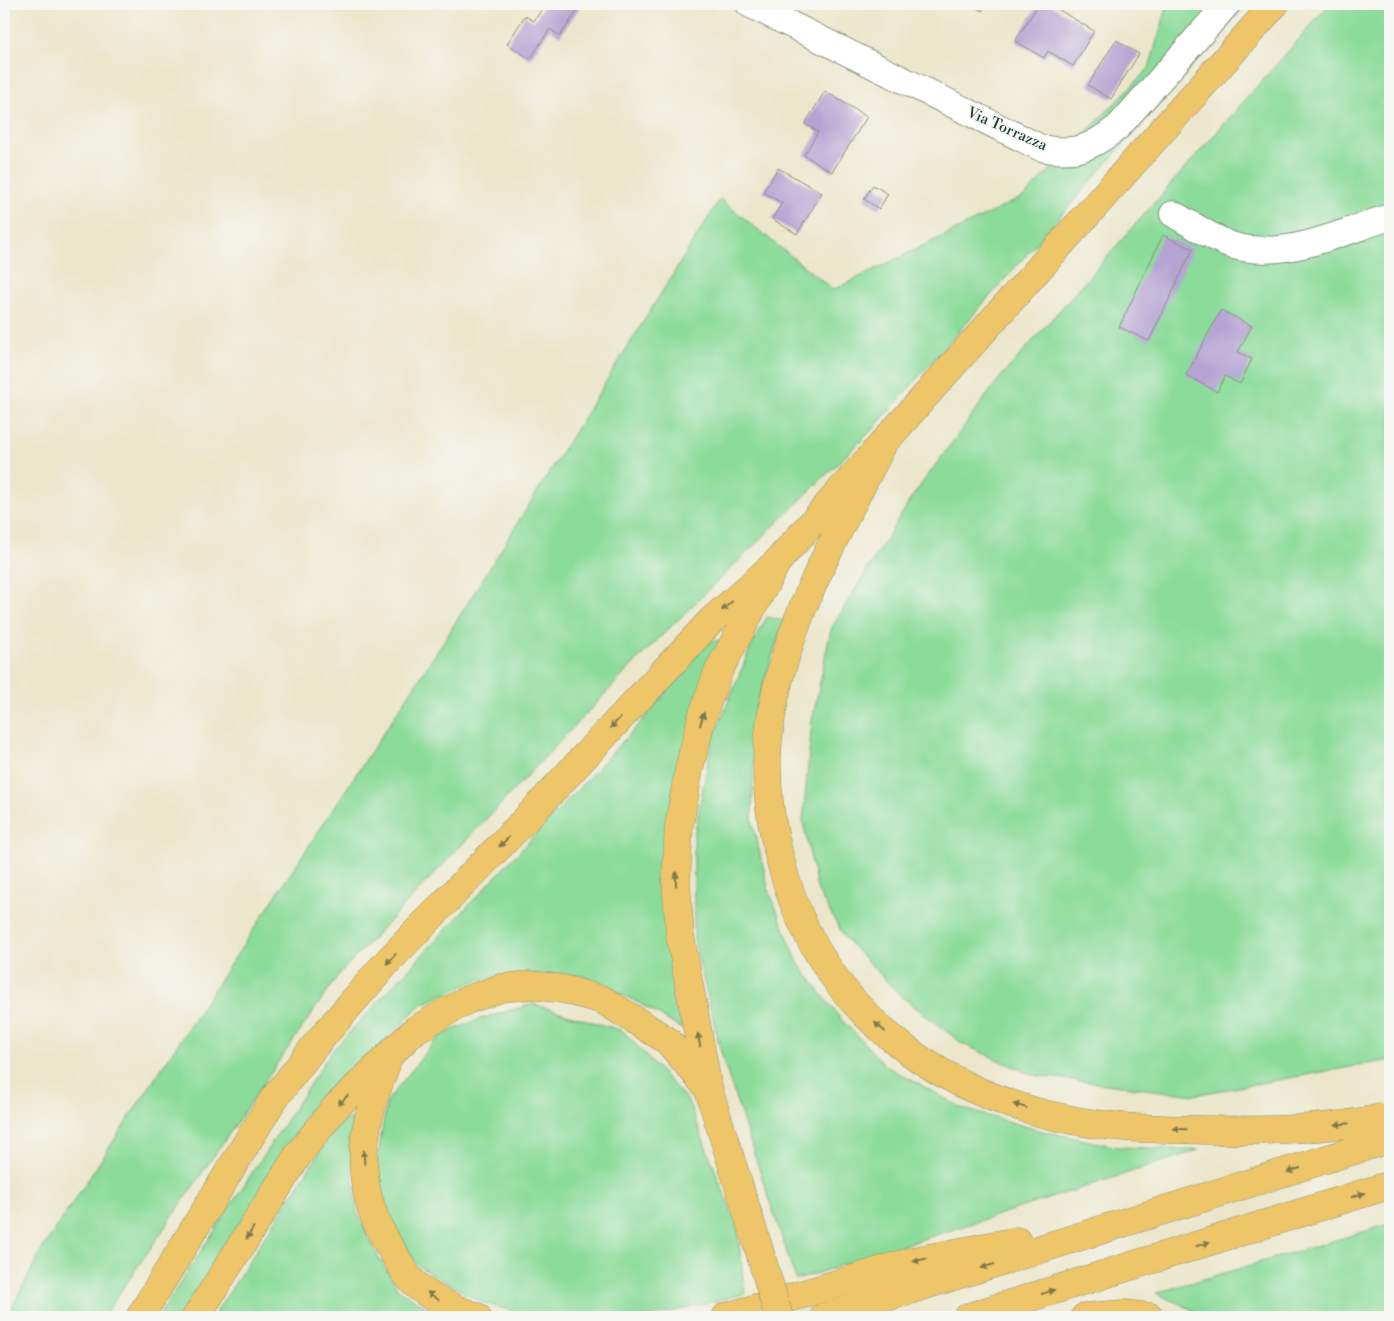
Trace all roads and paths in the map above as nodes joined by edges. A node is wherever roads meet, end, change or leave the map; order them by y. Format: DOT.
graph roads {
  1 [pos="749,4"];
  2 [pos="1227,4"];
  3 [pos="1275,4"];
  4 [pos="1173,214"];
  5 [pos="1390,217"];
  6 [pos="882,446"];
  7 [pos="777,562"];
  8 [pos="391,1054"];
  9 [pos="708,1088"];
  10 [pos="1390,1116"];
  11 [pos="1390,1139"];
  12 [pos="1390,1185"];
  13 [pos="1156,1213"];
  14 [pos="140,1317"];
  15 [pos="196,1317"];
  16 [pos="477,1317"];
  17 [pos="726,1317"];
  18 [pos="779,1317"];
  19 [pos="824,1317"];
  20 [pos="968,1317"];
  21 [pos="1085,1317"];
  22 [pos="1150,1317"];
  1 -- 2 [label="street, Via Torrazza"];
  3 -- 6 [label="main road"];
  4 -- 5 [label="street"];
  6 -- 7 [label="main road"];
  10 -- 6 [label="main road, one-way"];
  9 -- 7 [label="main road, one-way"];
  7 -- 14 [label="main road, one-way"];
  8 -- 9 [label="main road"];
  8 -- 15 [label="main road, one-way"];
  16 -- 8 [label="main road, one-way"];
  9 -- 18 [label="main road, bridge"];
  11 -- 13 [label="main road, one-way"];
  20 -- 12 [label="main road, one-way"];
  13 -- 17 [label="main road, one-way"];
  13 -- 19 [label="main road, one-way"];
  21 -- 22 [label="main road"];
}
